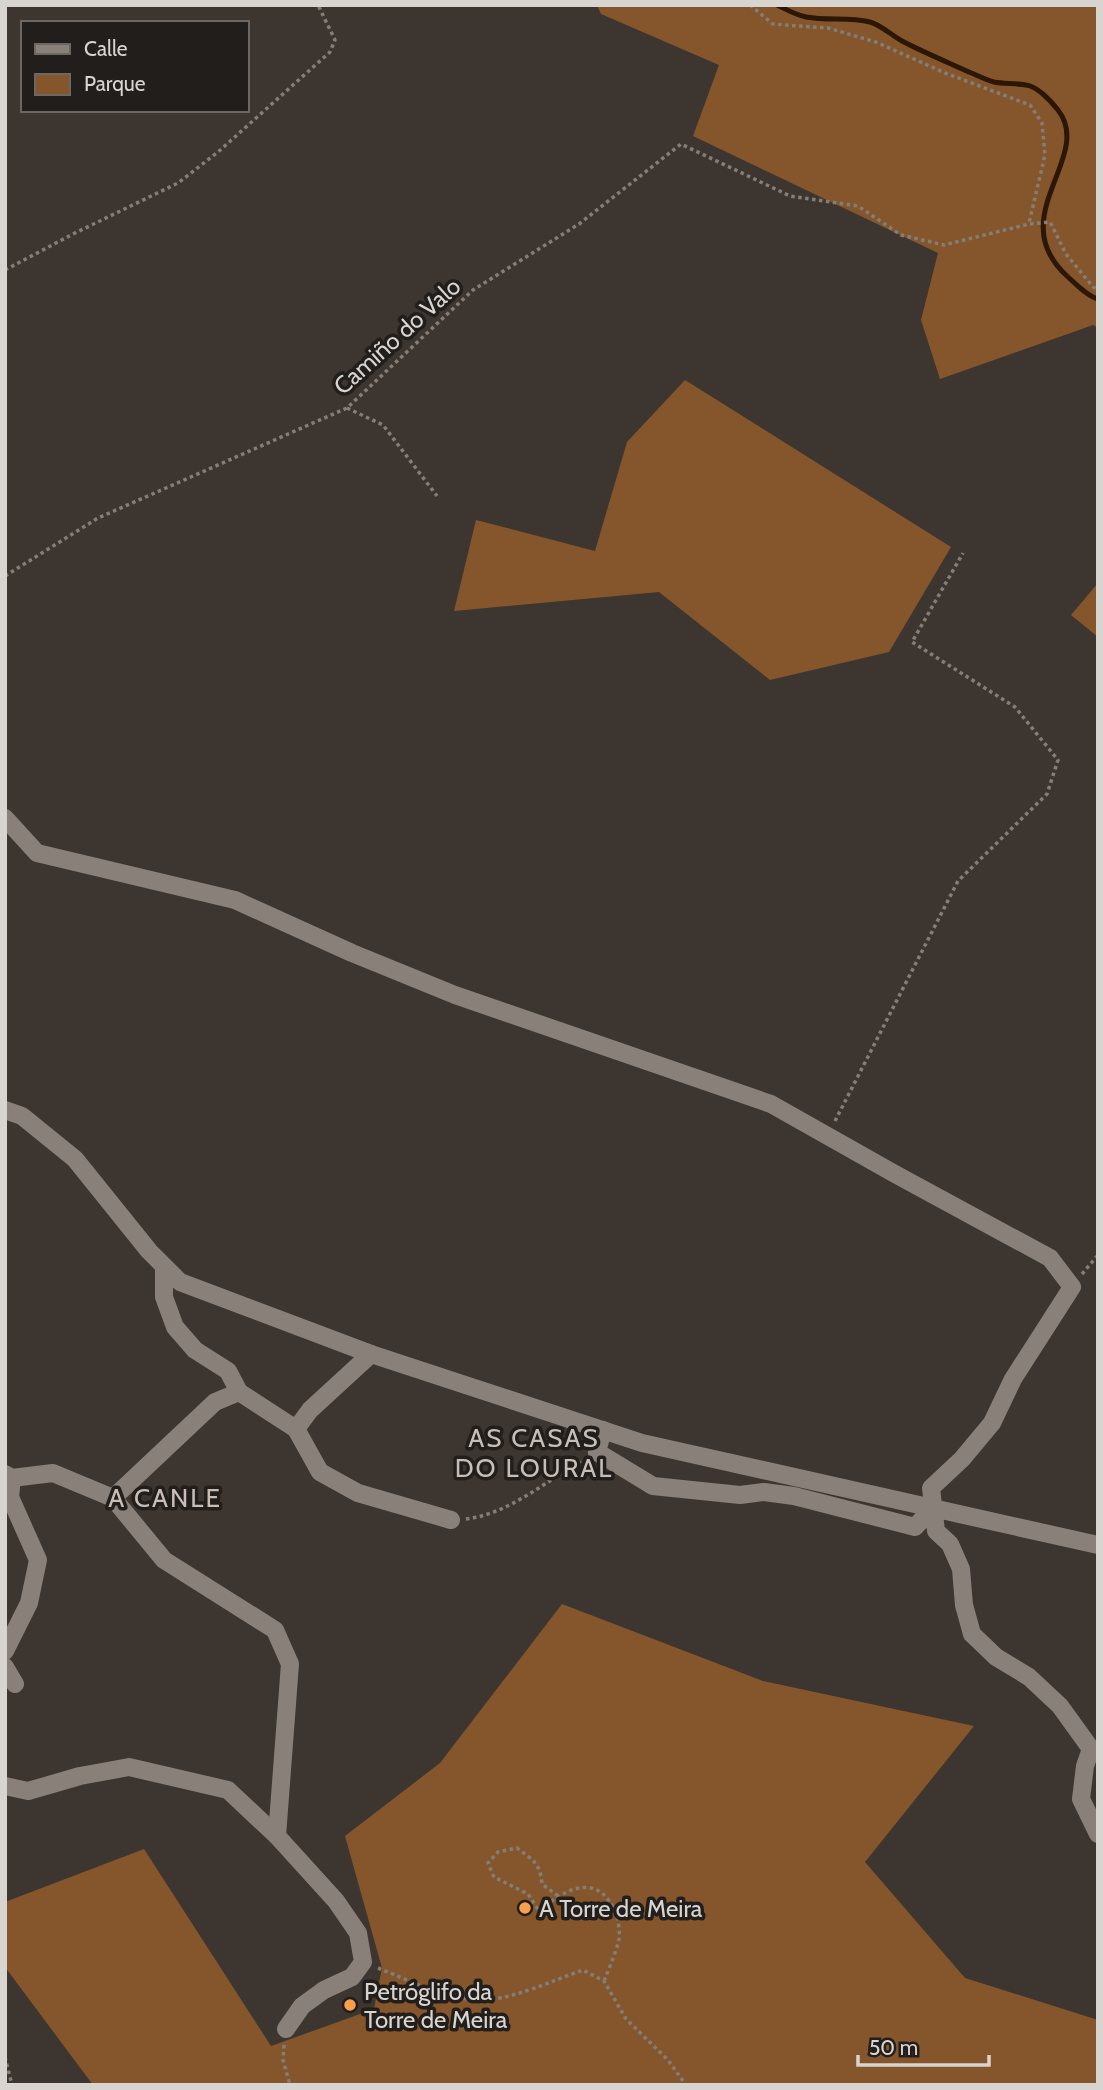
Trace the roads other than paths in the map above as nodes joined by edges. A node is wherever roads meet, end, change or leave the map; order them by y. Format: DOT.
graph roads {
  1 [pos="5,818"];
  2 [pos="5,1110"];
  3 [pos="164,1266"];
  4 [pos="371,1354"];
  5 [pos="239,1392"];
  6 [pos="296,1429"];
  7 [pos="603,1430"];
  8 [pos="9,1476"];
  9 [pos="113,1498"];
  10 [pos="933,1508"];
  11 [pos="451,1520"];
  12 [pos="1098,1545"];
  13 [pos="5,1651"];
  14 [pos="5,1667"];
  15 [pos="15,1684"];
  16 [pos="5,1786"];
  17 [pos="1098,1834"];
  18 [pos="277,1836"];
  19 [pos="286,2029"];
  1 -- 10 [label="street"];
  2 -- 3 [label="street"];
  3 -- 4 [label="street"];
  3 -- 5 [label="street"];
  4 -- 6 [label="street"];
  4 -- 7 [label="street"];
  5 -- 6 [label="street"];
  5 -- 9 [label="street"];
  6 -- 11 [label="street"];
  7 -- 10 [label="street"];
  7 -- 10 [label="street"];
  8 -- 9 [label="street"];
  8 -- 13 [label="street"];
  9 -- 18 [label="street"];
  10 -- 12 [label="street"];
  10 -- 17 [label="street"];
  14 -- 15 [label="street"];
  16 -- 18 [label="street"];
  18 -- 19 [label="street"];
}
